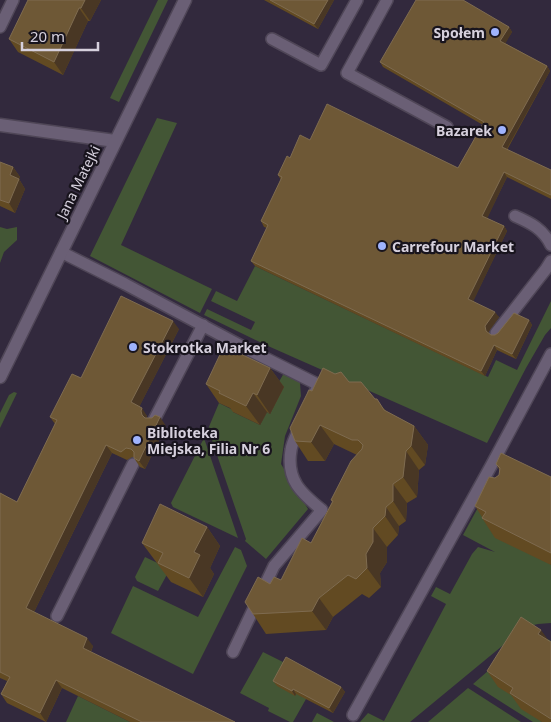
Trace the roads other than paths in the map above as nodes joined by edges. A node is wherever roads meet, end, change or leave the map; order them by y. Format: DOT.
graph roads {
  1 [pos="13,0"];
  2 [pos="185,0"];
  3 [pos="357,0"];
  4 [pos="387,0"];
  5 [pos="0,26"];
  6 [pos="272,39"];
  7 [pos="0,125"];
  8 [pos="446,127"];
  9 [pos="115,141"];
  10 [pos="515,216"];
  11 [pos="551,245"];
  12 [pos="60,252"];
  13 [pos="551,261"];
  14 [pos="203,325"];
  15 [pos="496,333"];
  16 [pos="551,354"];
  17 [pos="0,377"];
  18 [pos="154,420"];
  19 [pos="133,464"];
  20 [pos="57,616"];
  21 [pos="234,652"];
  22 [pos="353,715"];
  1 -- 5 [label="lane"];
  2 -- 9 [label="main road, Jana Matejki"];
  3 -- 6 [label="lane"];
  4 -- 8 [label="lane"];
  7 -- 9 [label="main road"];
  9 -- 12 [label="main road, Jana Matejki"];
  10 -- 11 [label="lane"];
  12 -- 14 [label="lane"];
  12 -- 17 [label="main road, Jana Matejki"];
  13 -- 15 [label="lane"];
  14 -- 18 [label="lane"];
  14 -- 21 [label="lane"];
  16 -- 22 [label="lane"];
  19 -- 20 [label="lane"];
}
